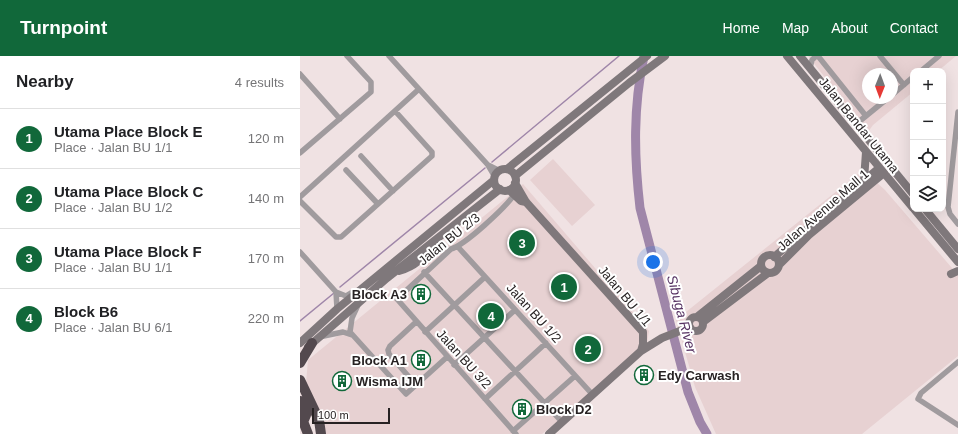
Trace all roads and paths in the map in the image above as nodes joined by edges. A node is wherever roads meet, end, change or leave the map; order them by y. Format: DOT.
graph roads {
  1 [pos="347,56"];
  2 [pos="389,56"];
  3 [pos="647,56"];
  4 [pos="665,56"];
  5 [pos="787,56"];
  6 [pos="800,56"];
  7 [pos="817,56"];
  8 [pos="880,56"];
  9 [pos="939,56"];
  10 [pos="810,68"];
  11 [pos="924,68"];
  12 [pos="300,74"];
  13 [pos="910,80"];
  14 [pos="904,85"];
  15 [pos="420,89"];
  16 [pos="898,90"];
  17 [pos="881,104"];
  18 [pos="395,111"];
  19 [pos="958,112"];
  20 [pos="866,116"];
  21 [pos="851,118"];
  22 [pos="340,119"];
  23 [pos="861,120"];
  24 [pos="860,130"];
  25 [pos="866,152"];
  26 [pos="300,153"];
  27 [pos="361,156"];
  28 [pos="956,164"];
  29 [pos="883,168"];
  30 [pos="346,170"];
  31 [pos="499,174"];
  32 [pos="515,180"];
  33 [pos="864,180"];
  34 [pos="872,184"];
  35 [pos="500,189"];
  36 [pos="896,189"];
  37 [pos="393,191"];
  38 [pos="910,191"];
  39 [pos="511,192"];
  40 [pos="300,197"];
  41 [pos="300,201"];
  42 [pos="526,202"];
  43 [pos="378,204"];
  44 [pos="910,205"];
  45 [pos="916,212"];
  46 [pos="927,212"];
  47 [pos="957,222"];
  48 [pos="458,247"];
  49 [pos="958,249"];
  50 [pos="300,252"];
  51 [pos="774,257"];
  52 [pos="958,262"];
  53 [pos="779,265"];
  54 [pos="761,266"];
  55 [pos="424,272"];
  56 [pos="768,273"];
  57 [pos="486,277"];
  58 [pos="368,283"];
  59 [pos="336,292"];
  60 [pos="397,299"];
  61 [pos="360,302"];
  62 [pos="454,305"];
  63 [pos="337,309"];
  64 [pos="516,310"];
  65 [pos="700,320"];
  66 [pos="416,322"];
  67 [pos="425,332"];
  68 [pos="643,334"];
  69 [pos="352,335"];
  70 [pos="484,338"];
  71 [pos="659,339"];
  72 [pos="316,340"];
  73 [pos="300,343"];
  74 [pos="546,343"];
  75 [pos="641,351"];
  76 [pos="300,354"];
  77 [pos="447,357"];
  78 [pos="958,362"];
  79 [pos="300,363"];
  80 [pos="454,365"];
  81 [pos="515,371"];
  82 [pos="575,376"];
  83 [pos="300,380"];
  84 [pos="416,384"];
  85 [pos="300,394"];
  86 [pos="592,394"];
  87 [pos="485,399"];
  88 [pos="300,401"];
  89 [pos="544,403"];
  90 [pos="302,421"];
  91 [pos="562,422"];
  92 [pos="958,425"];
  93 [pos="318,432"];
  94 [pos="514,433"];
  95 [pos="304,434"];
  96 [pos="308,434"];
  97 [pos="548,434"];
  1 -- 22 [label="street"];
  2 -- 15 [label="street"];
  3 -- 31 [label="street"];
  4 -- 32 [label="street"];
  5 -- 25 [label="street, Jalan Bandar Utama"];
  6 -- 10 [label="street, Jalan Bandar Utama"];
  7 -- 10 [label="street"];
  7 -- 20 [label="street"];
  8 -- 14 [label="street"];
  9 -- 11 [label="street"];
  10 -- 21 [label="street, Jalan Bandar Utama"];
  12 -- 22 [label="street"];
  13 -- 14 [label="street"];
  14 -- 16 [label="street"];
  15 -- 18 [label="street"];
  15 -- 31 [label="street"];
  17 -- 20 [label="street"];
  18 -- 37 [label="street"];
  18 -- 40 [label="street"];
  19 -- 28 [label="street"];
  20 -- 23 [label="street"];
  21 -- 23 [label="street"];
  21 -- 24 [label="street, Jalan Bandar Utama"];
  22 -- 26 [label="street"];
  23 -- 24 [label="street"];
  24 -- 29 [label="street, Jalan Bandar Utama"];
  25 -- 29 [label="street, Jalan Bandar Utama"];
  25 -- 33 [label="street"];
  27 -- 37 [label="street"];
  28 -- 47 [label="street"];
  29 -- 33 [label="street, Jalan Avenue Mall 1"];
  29 -- 34 [label="street, Jalan Avenue Mall 1"];
  29 -- 36 [label="street, Jalan Bandar Utama"];
  29 -- 38 [label="street"];
  30 -- 43 [label="street"];
  31 -- 32 [label="street"];
  31 -- 35 [label="street"];
  31 -- 58 [label="street"];
  32 -- 39 [label="street"];
  32 -- 42 [label="street, Jalan BU 1/1"];
  33 -- 51 [label="street, Jalan Avenue Mall 1"];
  34 -- 36 [label="street"];
  34 -- 53 [label="street, Jalan Avenue Mall 1"];
  35 -- 39 [label="street"];
  35 -- 61 [label="street"];
  36 -- 44 [label="street, Jalan Bandar Utama"];
  37 -- 43 [label="street"];
  39 -- 42 [label="street"];
  39 -- 48 [label="street, Jalan BU 2/3"];
  41 -- 43 [label="street"];
  42 -- 68 [label="street, Jalan BU 1/1"];
  45 -- 52 [label="street, Jalan Bandar Utama"];
  46 -- 49 [label="street"];
  48 -- 55 [label="street, Jalan BU 2/3"];
  48 -- 57 [label="street, Jalan BU 1/2"];
  50 -- 59 [label="street"];
  51 -- 53 [label="street"];
  51 -- 54 [label="street"];
  53 -- 56 [label="street"];
  54 -- 56 [label="street"];
  54 -- 65 [label="street"];
  55 -- 60 [label="street, Jalan BU 2/3"];
  55 -- 62 [label="street"];
  56 -- 65 [label="street"];
  57 -- 62 [label="street"];
  57 -- 64 [label="street, Jalan BU 1/2"];
  58 -- 59 [label="street"];
  58 -- 63 [label="street"];
  59 -- 63 [label="street"];
  60 -- 66 [label="street, Jalan BU 3/2"];
  61 -- 69 [label="street"];
  61 -- 72 [label="street"];
  62 -- 67 [label="street"];
  62 -- 70 [label="street"];
  63 -- 73 [label="street"];
  64 -- 70 [label="street"];
  64 -- 74 [label="street, Jalan BU 1/2"];
  65 -- 71 [label="street"];
  66 -- 67 [label="street, Jalan BU 3/2"];
  66 -- 84 [label="street"];
  67 -- 77 [label="street, Jalan BU 3/2"];
  68 -- 71 [label="street"];
  68 -- 75 [label="street, Jalan BU 1/1"];
  69 -- 72 [label="street"];
  69 -- 84 [label="street"];
  70 -- 80 [label="street"];
  70 -- 81 [label="street"];
  71 -- 75 [label="street"];
  72 -- 76 [label="street"];
  72 -- 79 [label="highway"];
  74 -- 81 [label="street"];
  74 -- 82 [label="street, Jalan BU 1/2"];
  75 -- 86 [label="street"];
  77 -- 80 [label="street, Jalan BU 3/2"];
  77 -- 84 [label="street"];
  78 -- 92 [label="street"];
  80 -- 87 [label="street, Jalan BU 3/2"];
  81 -- 87 [label="street"];
  81 -- 89 [label="street"];
  82 -- 86 [label="street, Jalan BU 1/2"];
  82 -- 89 [label="street"];
  83 -- 93 [label="highway"];
  85 -- 93 [label="highway"];
  86 -- 91 [label="street"];
  87 -- 94 [label="street, Jalan BU 3/2"];
  88 -- 90 [label="highway"];
  89 -- 91 [label="street"];
  89 -- 94 [label="street"];
  90 -- 93 [label="highway"];
  90 -- 95 [label="highway"];
  90 -- 96 [label="highway"];
  91 -- 97 [label="street"];
}
